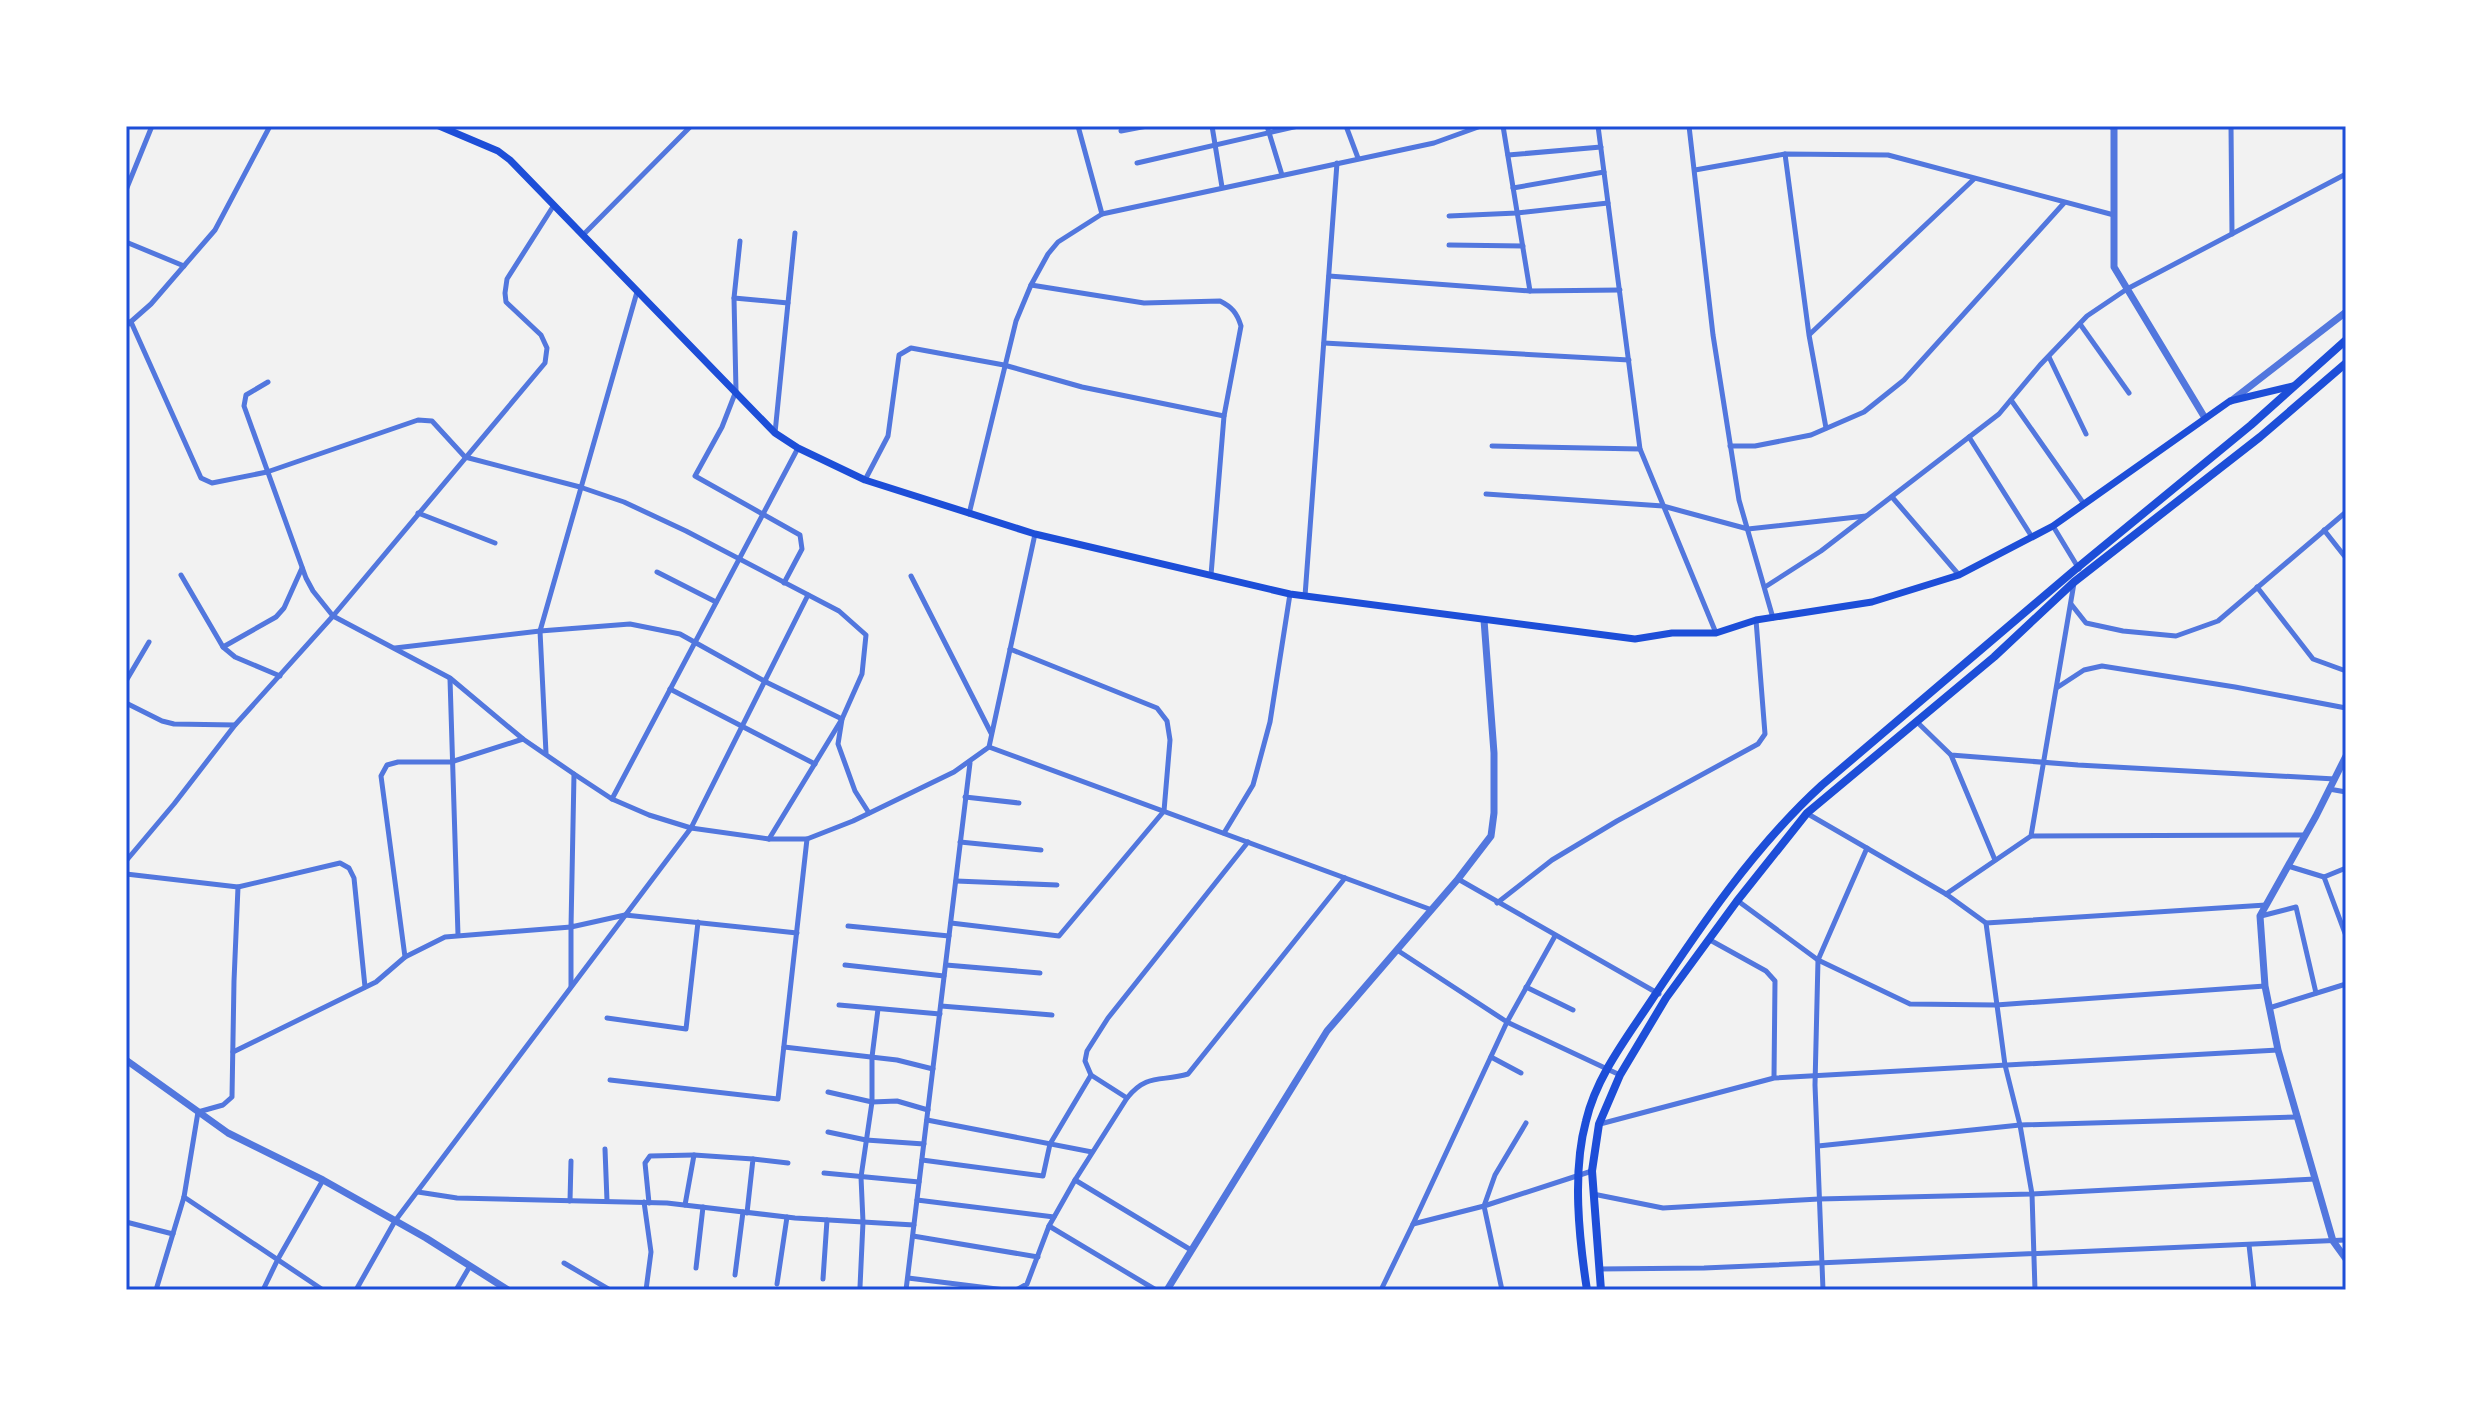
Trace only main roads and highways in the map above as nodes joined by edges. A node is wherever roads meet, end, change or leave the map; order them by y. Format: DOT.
graph roads {
  1 [pos="439,126"];
  2 [pos="2346,340"];
  3 [pos="2346,363"];
  4 [pos="2295,386"];
  5 [pos="1587,1290"];
  6 [pos="1601,1290"];
  1 -- 4 [label="main road"];
  2 -- 4 [label="main road"];
  3 -- 6 [label="main road"];
  4 -- 5 [label="main road"];
}
